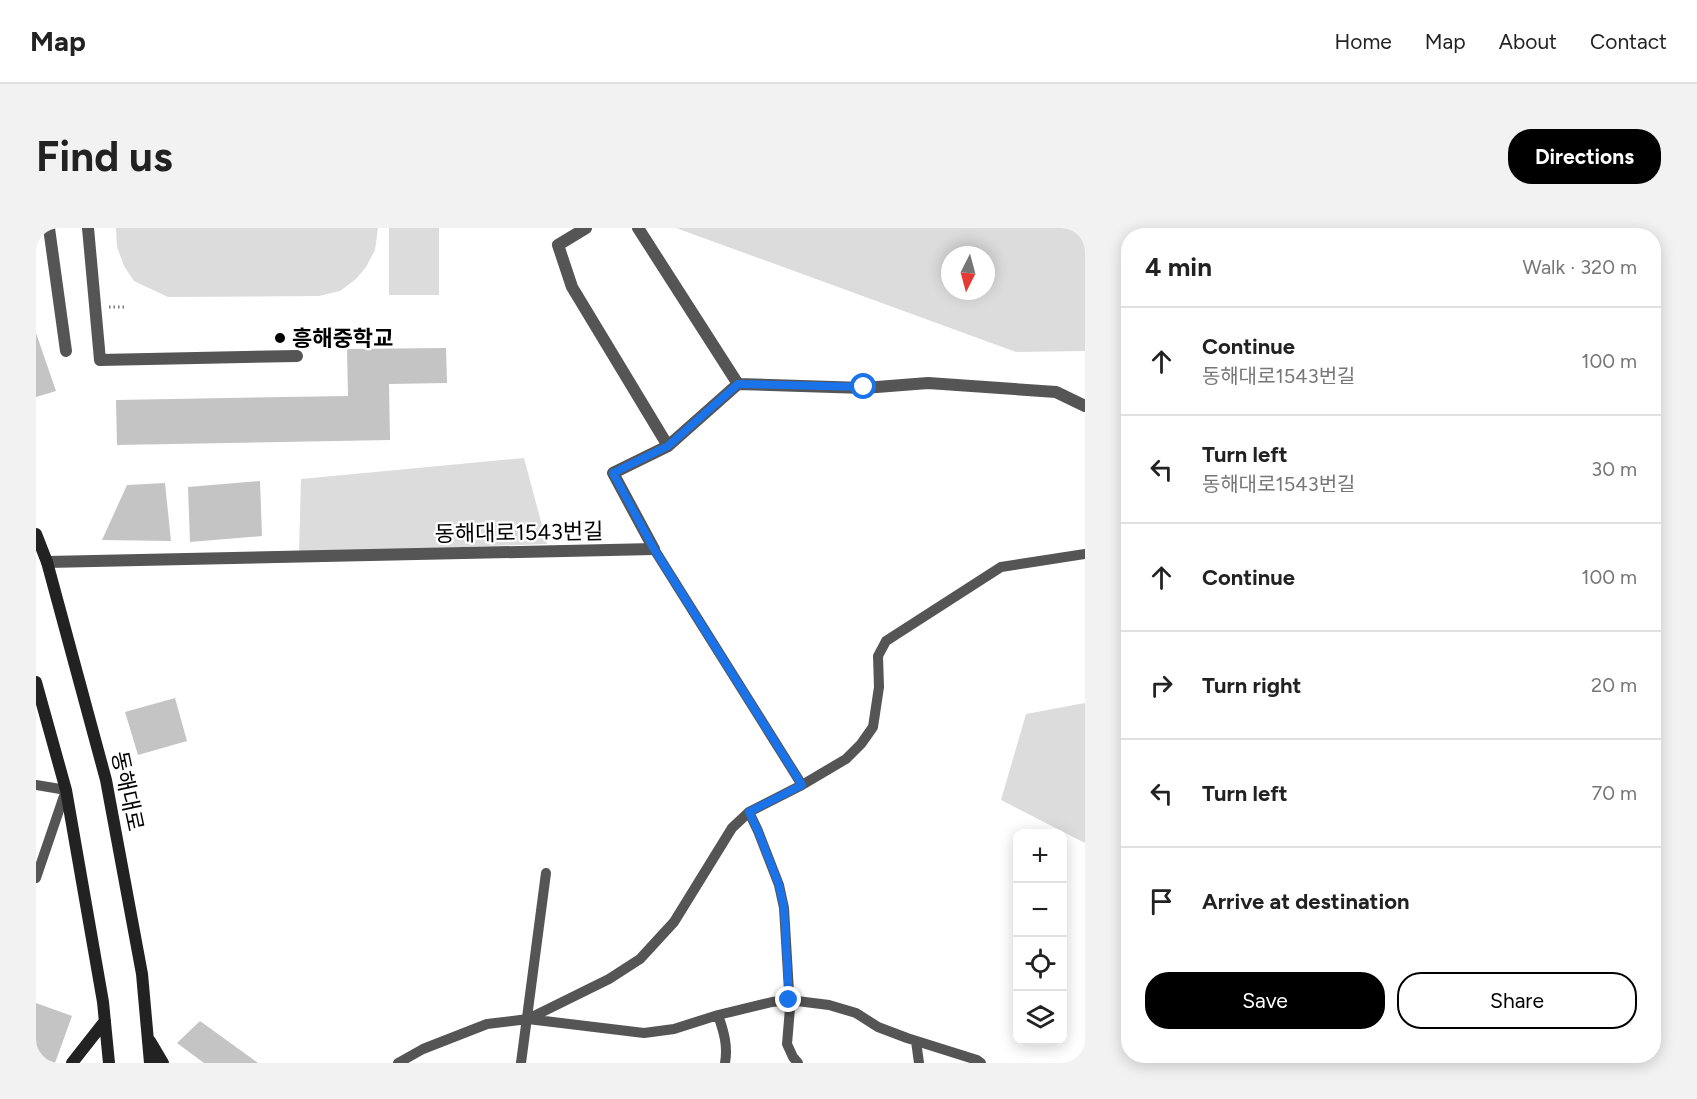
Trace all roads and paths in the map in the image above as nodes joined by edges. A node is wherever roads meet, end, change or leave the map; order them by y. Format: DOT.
graph roads {
  1 [pos="49,228"];
  2 [pos="88,228"];
  3 [pos="586,228"];
  4 [pos="638,228"];
  5 [pos="66,351"];
  6 [pos="297,356"];
  7 [pos="738,384"];
  8 [pos="1085,406"];
  9 [pos="668,446"];
  10 [pos="36,534"];
  11 [pos="654,549"];
  12 [pos="1085,554"];
  13 [pos="47,562"];
  14 [pos="36,682"];
  15 [pos="36,785"];
  16 [pos="802,785"];
  17 [pos="66,790"];
  18 [pos="749,812"];
  19 [pos="546,873"];
  20 [pos="36,878"];
  21 [pos="789,1000"];
  22 [pos="718,1015"];
  23 [pos="528,1019"];
  24 [pos="105,1021"];
  25 [pos="147,1037"];
  26 [pos="916,1041"];
  27 [pos="72,1063"];
  28 [pos="109,1063"];
  29 [pos="150,1063"];
  30 [pos="163,1063"];
  31 [pos="398,1063"];
  32 [pos="521,1063"];
  33 [pos="725,1063"];
  34 [pos="798,1063"];
  35 [pos="919,1063"];
  36 [pos="981,1063"];
  1 -- 5 [label="street"];
  2 -- 6 [label="street"];
  3 -- 9 [label="street"];
  4 -- 7 [label="street"];
  7 -- 8 [label="street"];
  7 -- 9 [label="street, 동해대로1543번길"];
  9 -- 11 [label="street, 동해대로1543번길"];
  10 -- 13 [label="main road, 동해대로"];
  11 -- 13 [label="street, 동해대로1543번길"];
  11 -- 16 [label="lane"];
  12 -- 16 [label="lane"];
  13 -- 25 [label="main road, 동해대로"];
  14 -- 17 [label="main road"];
  15 -- 17 [label="lane"];
  16 -- 18 [label="lane"];
  17 -- 20 [label="lane"];
  17 -- 24 [label="main road"];
  18 -- 21 [label="lane"];
  18 -- 23 [label="lane"];
  19 -- 23 [label="lane"];
  21 -- 22 [label="lane"];
  21 -- 26 [label="lane"];
  21 -- 34 [label="lane"];
  22 -- 23 [label="lane"];
  22 -- 33 [label="lane"];
  23 -- 31 [label="lane"];
  23 -- 32 [label="lane"];
  24 -- 27 [label="main road"];
  24 -- 28 [label="main road"];
  25 -- 29 [label="main road, 동해대로"];
  25 -- 30 [label="main road"];
  26 -- 35 [label="lane"];
  26 -- 36 [label="lane"];
}
